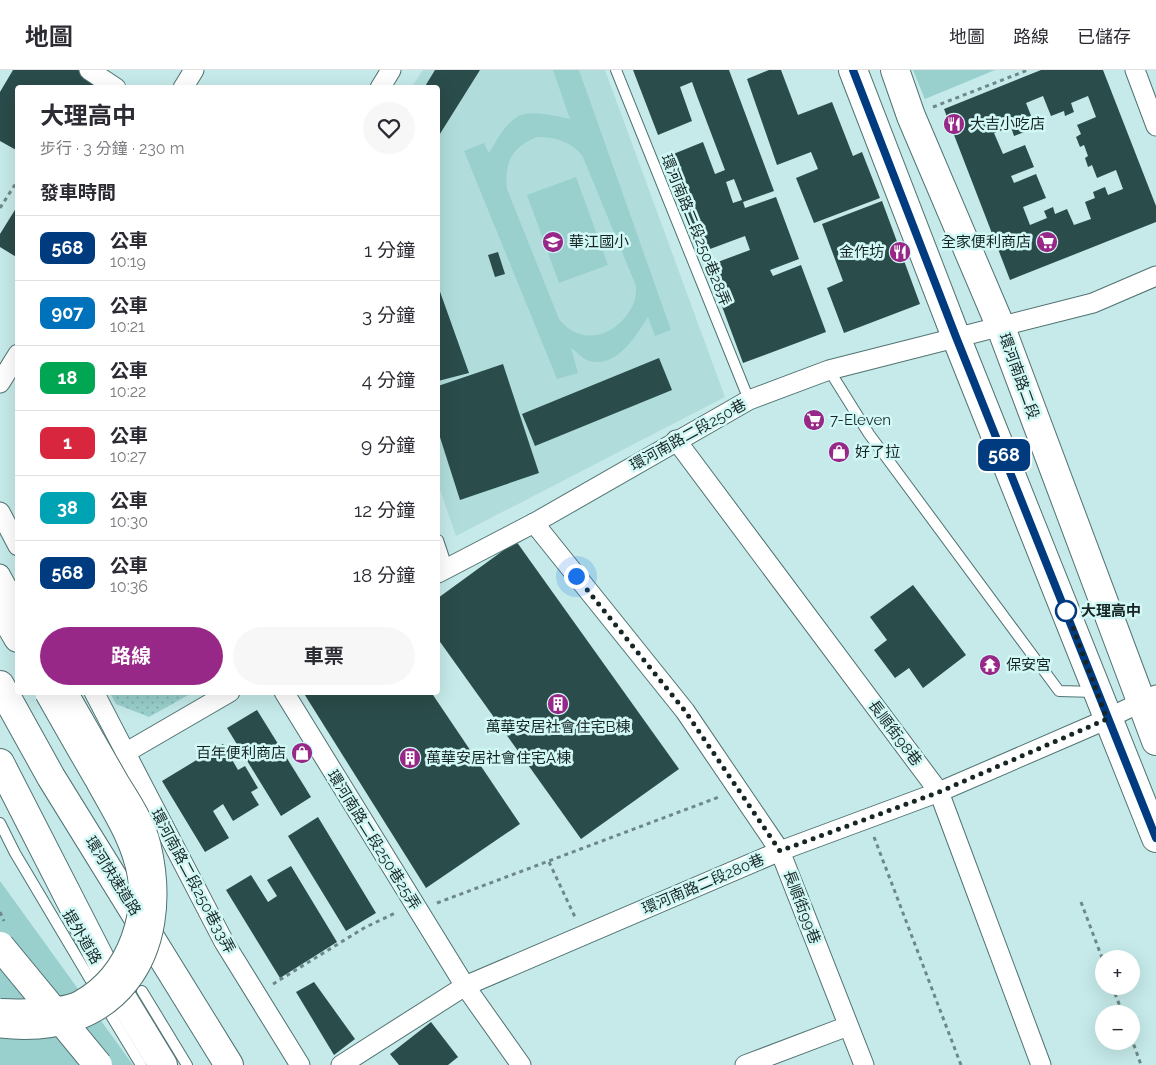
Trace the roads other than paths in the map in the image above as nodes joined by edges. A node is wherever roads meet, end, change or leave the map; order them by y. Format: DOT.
graph roads {
  1 [pos="89,70"];
  2 [pos="194,70"];
  3 [pos="391,70"];
  4 [pos="616,70"];
  5 [pos="853,70"];
  6 [pos="895,70"];
  7 [pos="1135,70"];
  8 [pos="112,85"];
  9 [pos="185,85"];
  10 [pos="382,85"];
  11 [pos="1151,96"];
  12 [pos="1156,126"];
  13 [pos="1156,276"];
  14 [pos="1000,325"];
  15 [pos="956,337"];
  16 [pos="15,359"];
  17 [pos="829,370"];
  18 [pos="0,382"];
  19 [pos="749,400"];
  20 [pos="676,440"];
  21 [pos="0,512"];
  22 [pos="534,523"];
  23 [pos="15,540"];
  24 [pos="440,555"];
  25 [pos="442,570"];
  26 [pos="0,574"];
  27 [pos="15,602"];
  28 [pos="0,607"];
  29 [pos="15,633"];
  30 [pos="0,685"];
  31 [pos="1099,692"];
  32 [pos="51,695"];
  33 [pos="70,695"];
  34 [pos="96,695"];
  35 [pos="226,695"];
  36 [pos="286,695"];
  37 [pos="1148,698"];
  38 [pos="1107,719"];
  39 [pos="1156,741"];
  40 [pos="125,753"];
  41 [pos="0,763"];
  42 [pos="939,792"];
  43 [pos="0,823"];
  44 [pos="1156,838"];
  45 [pos="780,851"];
  46 [pos="0,946"];
  47 [pos="465,986"];
  48 [pos="142,991"];
  49 [pos="0,1013"];
  50 [pos="848,1026"];
  51 [pos="0,1028"];
  52 [pos="98,1065"];
  53 [pos="140,1065"];
  54 [pos="163,1065"];
  55 [pos="187,1065"];
  56 [pos="229,1065"];
  57 [pos="300,1065"];
  58 [pos="340,1065"];
  59 [pos="522,1065"];
  60 [pos="745,1065"];
  61 [pos="864,1065"];
  62 [pos="1041,1065"];
  1 -- 8 [label="street"];
  2 -- 9 [label="street"];
  3 -- 10 [label="street"];
  4 -- 19 [label="lane, 環河南路二段250巷28弄"];
  5 -- 15 [label="main road"];
  6 -- 14 [label="main road, 環河南路二段"];
  7 -- 11 [label="street"];
  11 -- 12 [label="street"];
  13 -- 14 [label="street, 環河南路二段250巷"];
  14 -- 15 [label="street, 環河南路二段250巷"];
  14 -- 37 [label="main road, 環河南路二段"];
  15 -- 17 [label="street, 環河南路二段250巷"];
  15 -- 31 [label="main road"];
  16 -- 18 [label="street"];
  17 -- 19 [label="street, 環河南路二段250巷"];
  17 -- 31 [label="lane"];
  19 -- 20 [label="street, 環河南路二段250巷"];
  20 -- 22 [label="street, 環河南路二段250巷"];
  20 -- 42 [label="street, 長順街98巷"];
  21 -- 23 [label="street"];
  22 -- 25 [label="street, 環河南路二段250巷"];
  22 -- 45 [label="street, 長順街99巷"];
  24 -- 25 [label="lane"];
  26 -- 27 [label="street"];
  28 -- 29 [label="main road"];
  30 -- 56 [label="main road, 環河快速道路"];
  31 -- 38 [label="main road"];
  32 -- 49 [label="main road, bridge"];
  33 -- 51 [label="street, bridge"];
  34 -- 40 [label="street, 環河南路二段250巷33弄"];
  35 -- 40 [label="street"];
  36 -- 47 [label="street, 環河南路二段250巷25弄"];
  37 -- 38 [label="street, 環河南路二段280巷"];
  37 -- 39 [label="main road, 環河南路二段"];
  38 -- 42 [label="street, 環河南路二段280巷"];
  38 -- 44 [label="main road"];
  40 -- 57 [label="street, 環河南路二段250巷33弄"];
  41 -- 54 [label="main road, bridge"];
  42 -- 45 [label="street, 環河南路二段280巷"];
  42 -- 62 [label="street, 長順街98巷"];
  43 -- 53 [label="lane, 提外道路"];
  45 -- 47 [label="street, 環河南路二段280巷"];
  45 -- 50 [label="street, 長順街99巷"];
  46 -- 52 [label="main road, bridge"];
  47 -- 58 [label="street, 環河南路二段280巷"];
  47 -- 59 [label="street, 環河南路二段250巷25弄"];
  48 -- 55 [label="lane"];
  50 -- 60 [label="street"];
  50 -- 61 [label="street, 長順街99巷"];
}
